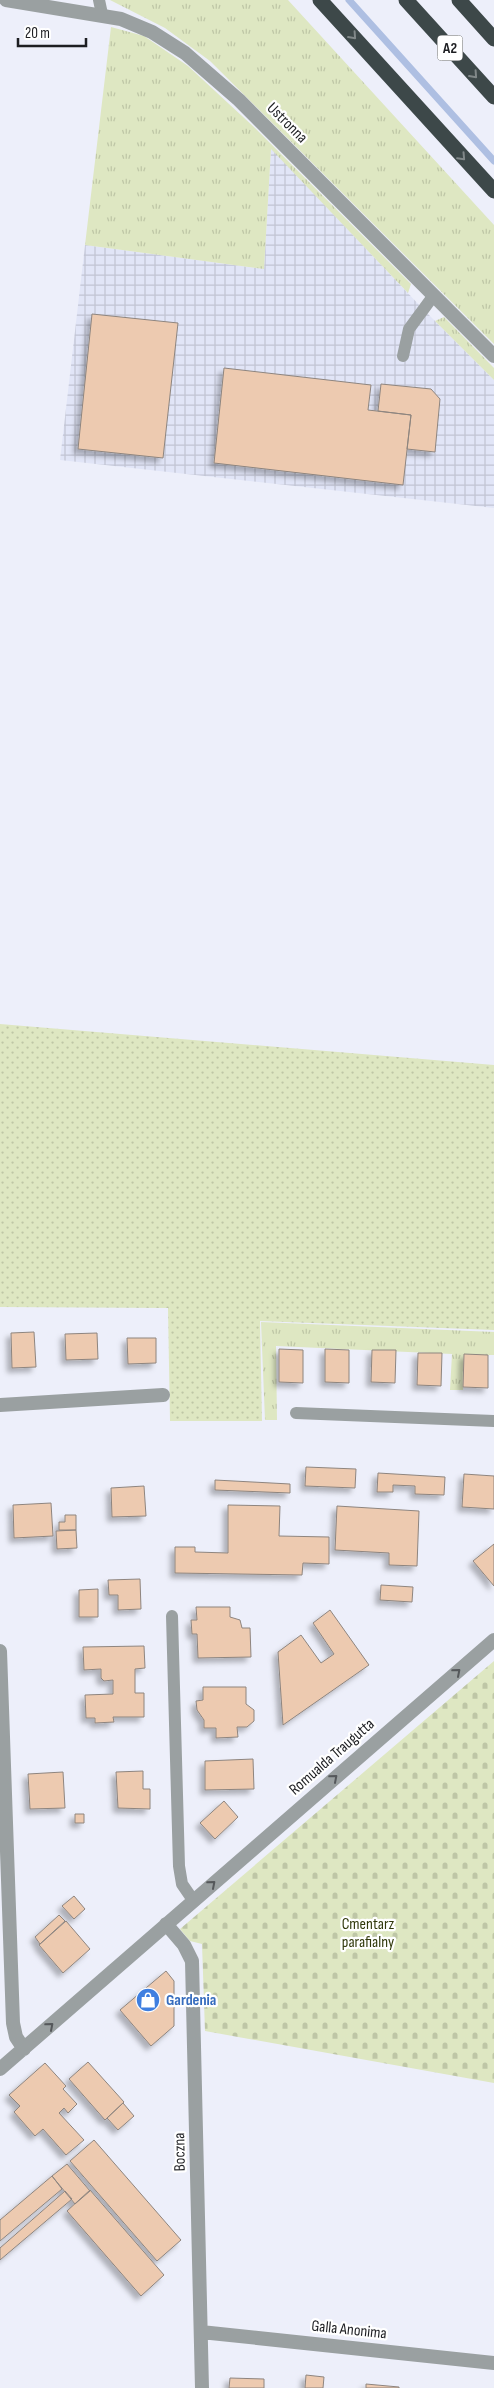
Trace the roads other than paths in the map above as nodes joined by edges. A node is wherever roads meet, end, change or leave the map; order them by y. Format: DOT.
graph roads {
  1 [pos="6,0"];
  2 [pos="99,0"];
  3 [pos="320,0"];
  4 [pos="406,0"];
  5 [pos="459,0"];
  6 [pos="102,14"];
  7 [pos="494,38"];
  8 [pos="494,97"];
  9 [pos="494,191"];
  10 [pos="434,295"];
  11 [pos="403,356"];
  12 [pos="494,356"];
  13 [pos="164,1394"];
  14 [pos="0,1405"];
  15 [pos="296,1414"];
  16 [pos="494,1421"];
  17 [pos="172,1616"];
  18 [pos="494,1640"];
  19 [pos="0,1651"];
  20 [pos="193,1900"];
  21 [pos="166,1924"];
  22 [pos="24,2049"];
  23 [pos="0,2070"];
  24 [pos="201,2332"];
  25 [pos="494,2363"];
  26 [pos="202,2388"];
  1 -- 6 [label="street, Ustronna"];
  2 -- 6 [label="lane"];
  3 -- 9 [label="highway, one-way"];
  4 -- 8 [label="highway, A2, one-way"];
  5 -- 7 [label="highway, A2"];
  6 -- 10 [label="street, Ustronna"];
  10 -- 11 [label="lane"];
  10 -- 12 [label="street, Ustronna"];
  13 -- 14 [label="street"];
  15 -- 16 [label="lane"];
  17 -- 20 [label="lane"];
  20 -- 18 [label="street, Romualda Traugutta, one-way"];
  19 -- 22 [label="street"];
  20 -- 21 [label="street, Romualda Traugutta"];
  22 -- 21 [label="street, Romualda Traugutta, one-way"];
  21 -- 24 [label="street, Boczna"];
  22 -- 23 [label="street, Romualda Traugutta"];
  24 -- 25 [label="street, Galla Anonima"];
  24 -- 26 [label="street, Boczna"];
}
